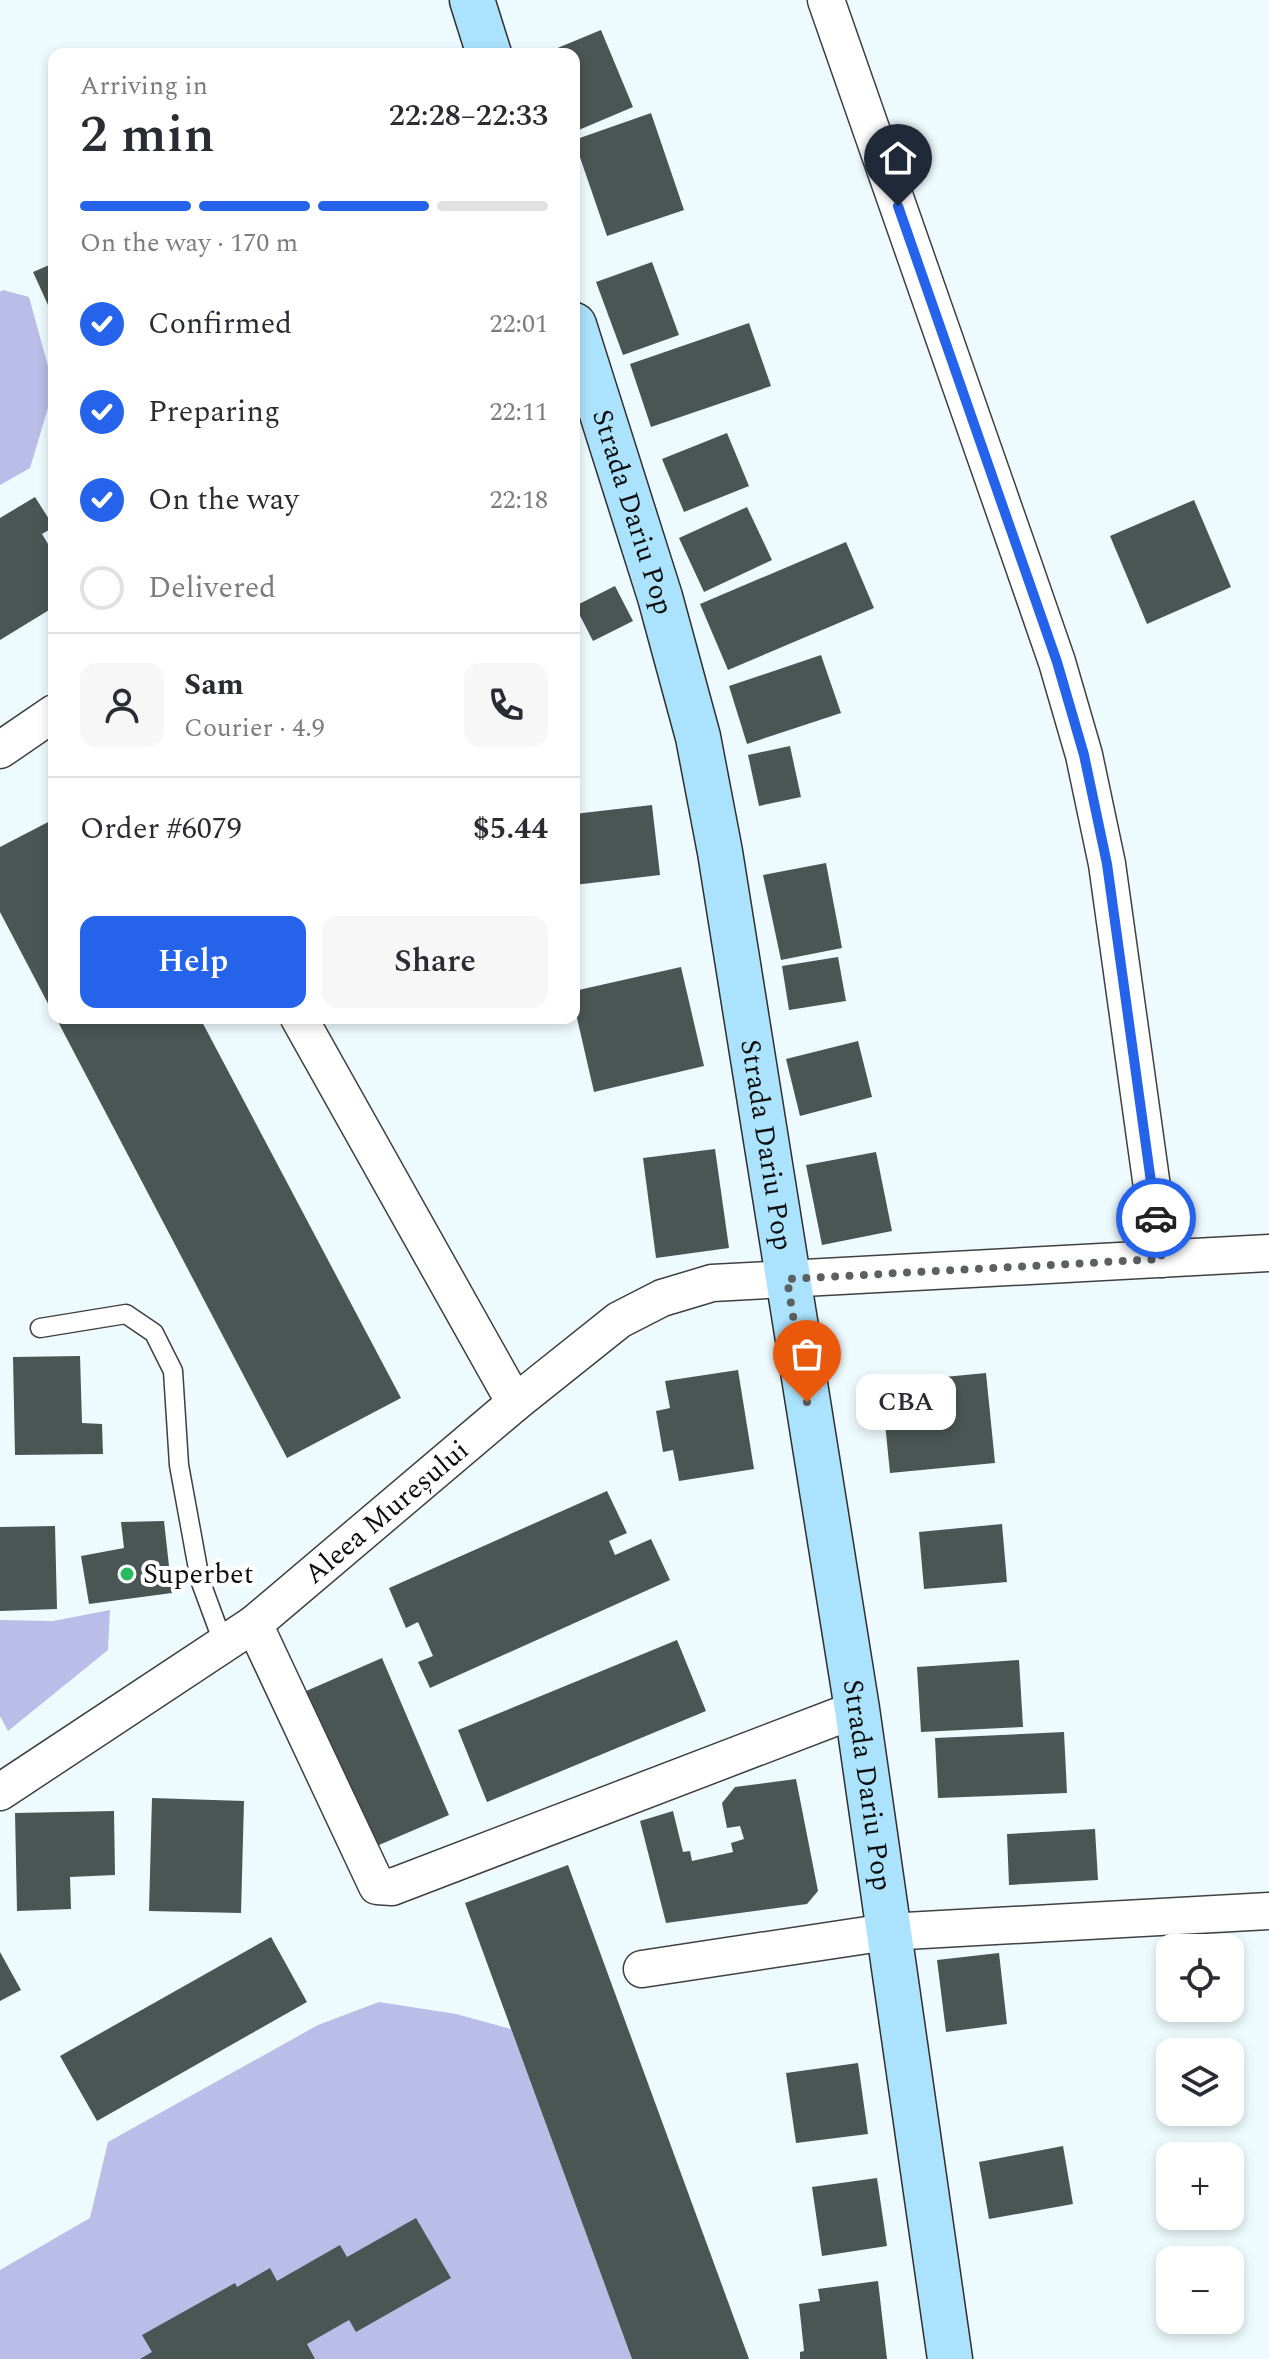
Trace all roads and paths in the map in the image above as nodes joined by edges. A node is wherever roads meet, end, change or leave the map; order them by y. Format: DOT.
graph roads {
  1 [pos="472,0"];
  2 [pos="826,0"];
  3 [pos="487,48"];
  4 [pos="580,344"];
  5 [pos="48,717"];
  6 [pos="0,750"];
  7 [pos="302,1024"];
  8 [pos="1269,1253"];
  9 [pos="1162,1259"];
  10 [pos="787,1279"];
  11 [pos="40,1328"];
  12 [pos="515,1403"];
  13 [pos="254,1624"];
  14 [pos="224,1645"];
  15 [pos="857,1709"];
  16 [pos="0,1792"];
  17 [pos="1269,1911"];
  18 [pos="887,1932"];
  19 [pos="642,1969"];
  20 [pos="950,2359"];
  1 -- 3 [label="street"];
  2 -- 9 [label="street"];
  4 -- 10 [label="street, Strada Dariu Pop"];
  5 -- 6 [label="street"];
  7 -- 12 [label="street"];
  8 -- 9 [label="street, Aleea Mureșului"];
  9 -- 10 [label="street, Aleea Mureșului"];
  10 -- 12 [label="street, Aleea Mureșului"];
  10 -- 15 [label="street, Strada Dariu Pop"];
  11 -- 14 [label="lane"];
  12 -- 13 [label="street, Aleea Mureșului"];
  13 -- 14 [label="street, Aleea Mureșului"];
  13 -- 15 [label="street"];
  14 -- 16 [label="street, Aleea Mureșului"];
  15 -- 18 [label="street, Strada Dariu Pop"];
  17 -- 18 [label="street"];
  18 -- 19 [label="street"];
  18 -- 20 [label="street, Strada Dariu Pop"];
}
